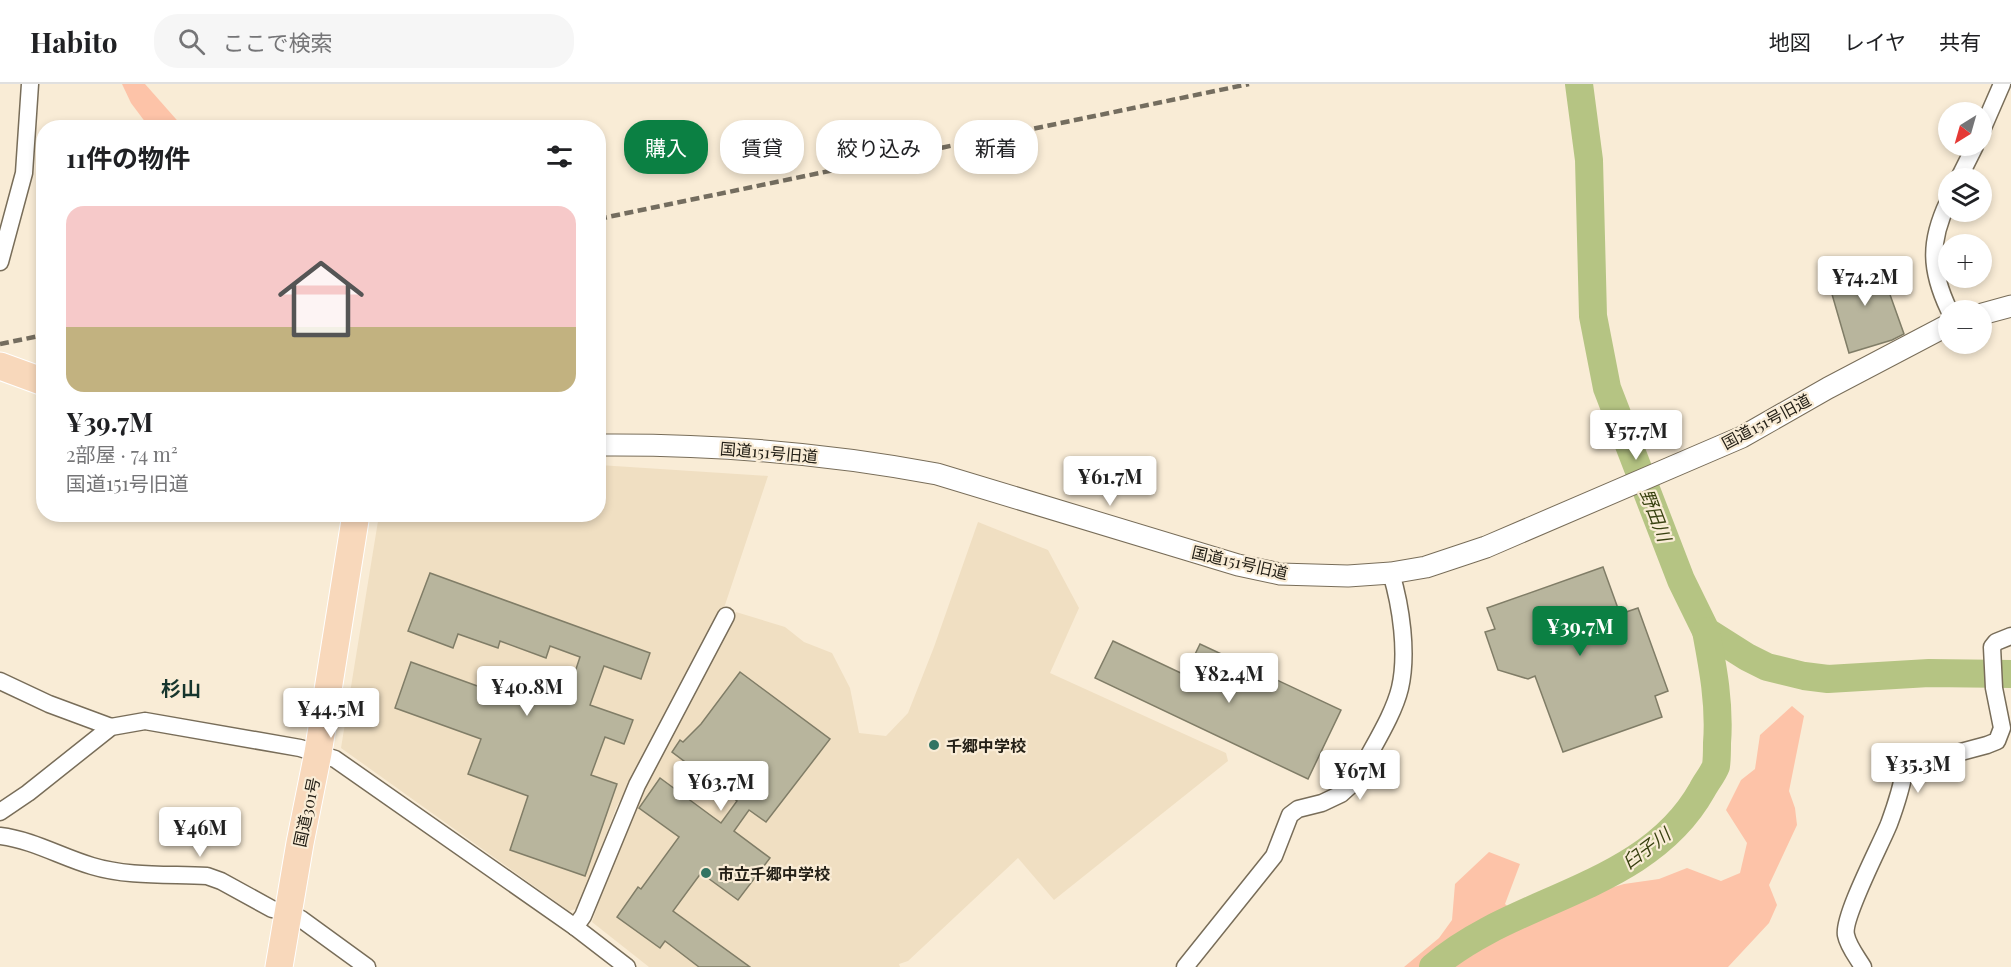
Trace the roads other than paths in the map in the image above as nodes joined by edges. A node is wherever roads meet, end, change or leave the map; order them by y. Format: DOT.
graph roads {
  1 [pos="30,84"];
  2 [pos="2002,84"];
  3 [pos="1992,107"];
  4 [pos="1939,222"];
  5 [pos="0,262"];
  6 [pos="1945,300"];
  7 [pos="2011,306"];
  8 [pos="1992,311"];
  9 [pos="1938,330"];
  10 [pos="0,366"];
  11 [pos="36,379"];
  12 [pos="606,445"];
  13 [pos="355,522"];
  14 [pos="1391,573"];
  15 [pos="726,616"];
  16 [pos="2011,636"];
  17 [pos="0,681"];
  18 [pos="111,727"];
  19 [pos="318,753"];
  20 [pos="0,812"];
  21 [pos="0,836"];
  22 [pos="287,912"];
  23 [pos="575,927"];
  24 [pos="279,967"];
  25 [pos="367,967"];
  26 [pos="627,967"];
  27 [pos="1185,967"];
  28 [pos="1863,967"];
  1 -- 5 [label="street"];
  2 -- 3 [label="street"];
  4 -- 6 [label="street"];
  7 -- 8 [label="street"];
  9 -- 14 [label="street, 国道151号旧道"];
  10 -- 11 [label="highway"];
  12 -- 14 [label="street, 国道151号旧道"];
  13 -- 19 [label="highway, 国道301号"];
  14 -- 27 [label="street"];
  15 -- 23 [label="street"];
  16 -- 28 [label="street"];
  17 -- 18 [label="street"];
  18 -- 19 [label="street"];
  18 -- 20 [label="street"];
  19 -- 22 [label="highway, 国道301号"];
  19 -- 23 [label="street"];
  21 -- 22 [label="street"];
  22 -- 24 [label="highway, 国道301号"];
  22 -- 25 [label="street"];
  23 -- 26 [label="street"];
}
